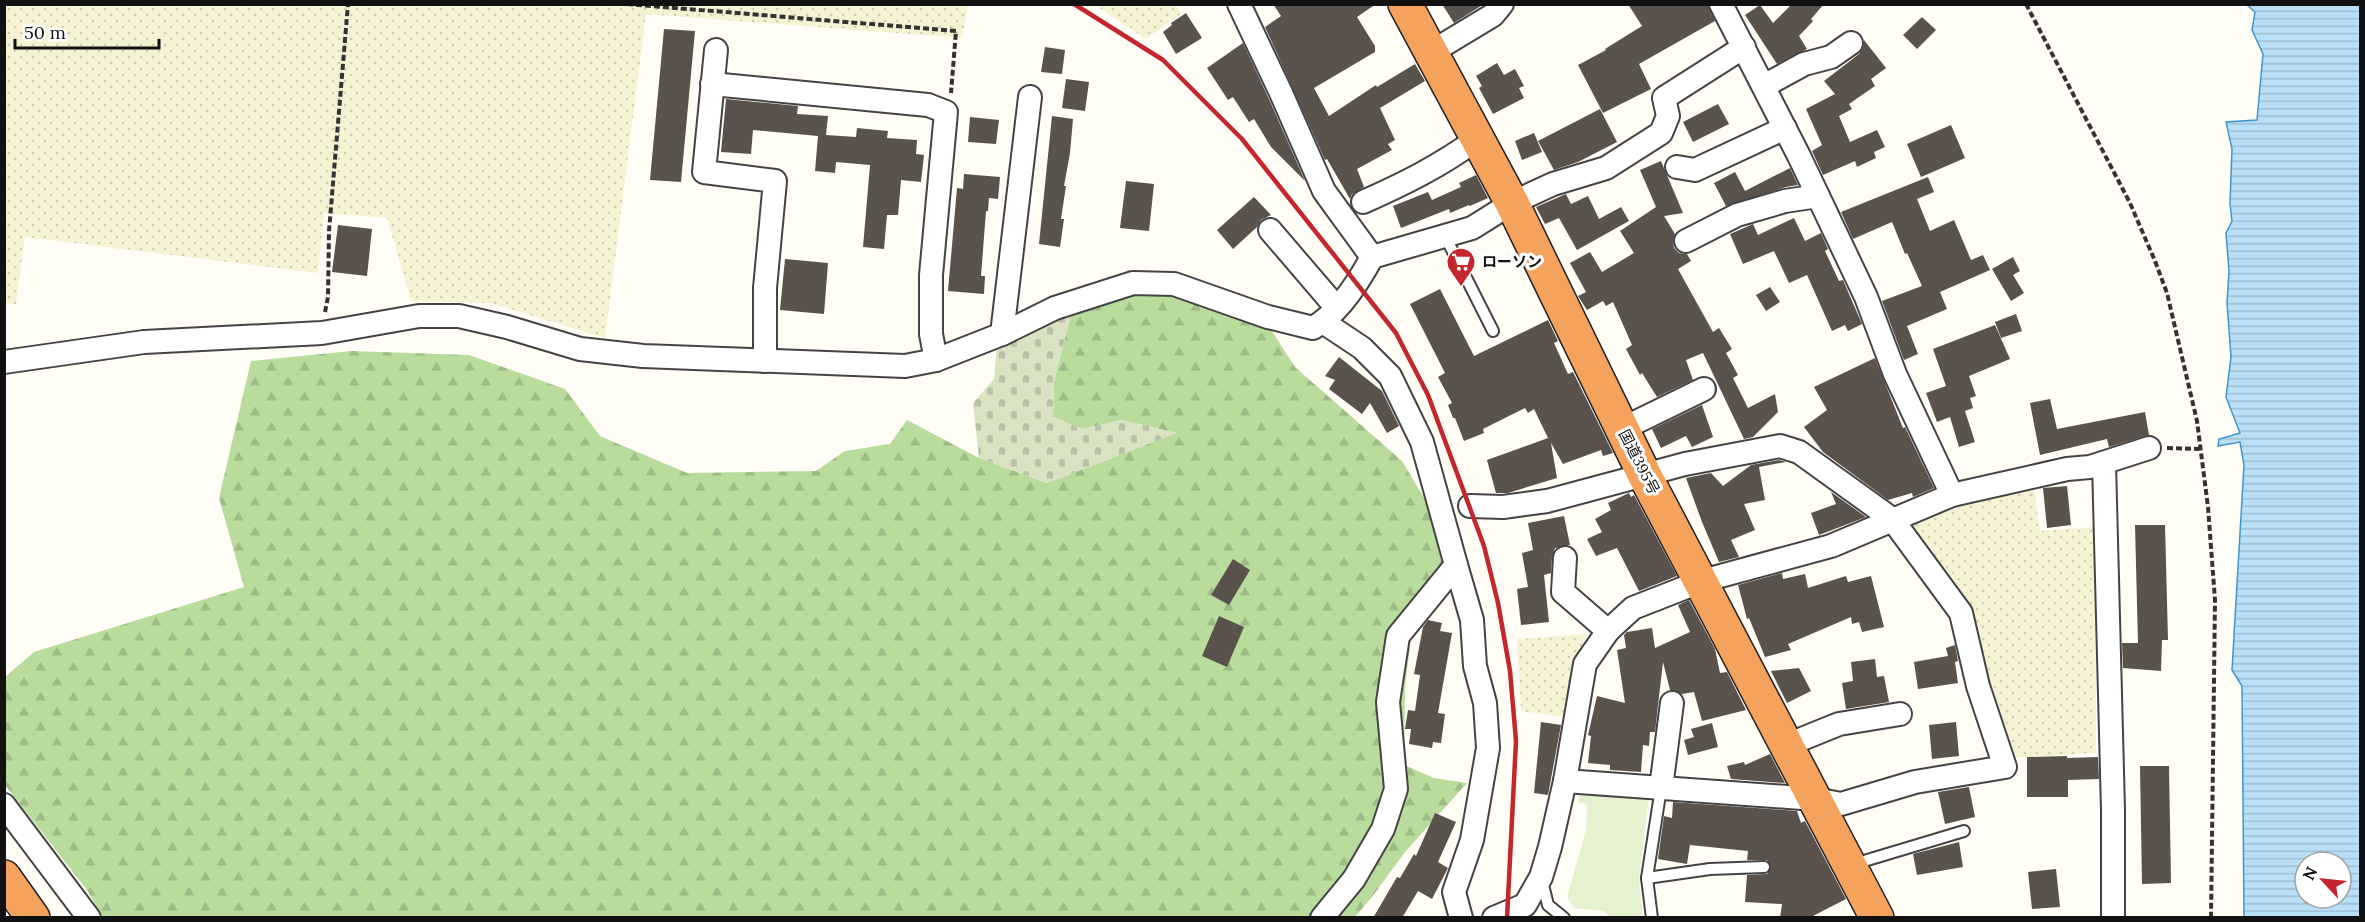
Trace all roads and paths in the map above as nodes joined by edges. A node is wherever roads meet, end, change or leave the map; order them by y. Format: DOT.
graph roads {
  1 [pos="348,4"];
  2 [pos="627,4"];
  3 [pos="1239,4"];
  4 [pos="1405,4"];
  5 [pos="1502,4"];
  6 [pos="1721,4"];
  7 [pos="2025,4"];
  8 [pos="1851,42"];
  9 [pos="1744,47"];
  10 [pos="716,50"];
  11 [pos="1430,53"];
  12 [pos="712,84"];
  13 [pos="1764,86"];
  14 [pos="1030,97"];
  15 [pos="946,112"];
  16 [pos="1785,128"];
  17 [pos="1477,139"];
  18 [pos="1677,167"];
  19 [pos="1818,196"];
  20 [pos="1363,202"];
  21 [pos="1512,203"];
  22 [pos="1270,230"];
  23 [pos="1445,236"];
  24 [pos="1686,241"];
  25 [pos="1372,257"];
  26 [pos="1330,314"];
  27 [pos="1493,331"];
  28 [pos="322,333"];
  29 [pos="1002,334"];
  30 [pos="936,360"];
  31 [pos="765,361"];
  32 [pos="4,362"];
  33 [pos="1704,389"];
  34 [pos="1622,429"];
  35 [pos="2149,448"];
  36 [pos="2199,449"];
  37 [pos="2104,463"];
  38 [pos="1644,474"];
  39 [pos="1952,495"];
  40 [pos="1470,506"];
  41 [pos="1892,519"];
  42 [pos="1565,558"];
  43 [pos="1456,565"];
  44 [pos="1702,581"];
  45 [pos="1608,631"];
  46 [pos="1672,703"];
  47 [pos="1900,714"];
  48 [pos="1787,745"];
  49 [pos="1565,781"];
  50 [pos="1661,788"];
  51 [pos="1815,799"];
  52 [pos="4,805"];
  53 [pos="1964,831"];
  54 [pos="1851,865"];
  55 [pos="1764,867"];
  56 [pos="4,877"];
  57 [pos="1541,877"];
  58 [pos="1647,879"];
  59 [pos="33,918"];
  60 [pos="89,918"];
  61 [pos="1322,918"];
  62 [pos="1461,918"];
  63 [pos="1494,918"];
  64 [pos="1564,918"];
  65 [pos="1652,918"];
  66 [pos="1877,918"];
  67 [pos="2113,918"];
  68 [pos="2211,918"];
  1 -- 28 [label="path"];
  2 -- 15 [label="path"];
  3 -- 25 [label="street"];
  4 -- 11 [label="highway, 国道395号"];
  5 -- 11 [label="street"];
  6 -- 9 [label="street"];
  7 -- 36 [label="path"];
  8 -- 13 [label="street"];
  9 -- 13 [label="street"];
  9 -- 21 [label="street"];
  10 -- 12 [label="street"];
  11 -- 17 [label="highway, 国道395号"];
  12 -- 15 [label="street"];
  12 -- 31 [label="street"];
  13 -- 16 [label="street"];
  14 -- 29 [label="street"];
  15 -- 30 [label="street"];
  16 -- 18 [label="street"];
  16 -- 19 [label="street"];
  17 -- 20 [label="street"];
  17 -- 21 [label="highway, 国道395号"];
  19 -- 24 [label="street"];
  19 -- 39 [label="street"];
  21 -- 23 [label="street"];
  21 -- 34 [label="highway, 国道395号"];
  22 -- 26 [label="street"];
  23 -- 25 [label="street"];
  23 -- 27 [label="lane"];
  25 -- 26 [label="street"];
  26 -- 29 [label="street"];
  26 -- 43 [label="street"];
  28 -- 31 [label="street"];
  28 -- 32 [label="street"];
  29 -- 30 [label="street"];
  30 -- 31 [label="street"];
  33 -- 34 [label="street"];
  34 -- 38 [label="highway, 国道395号"];
  35 -- 36 [label="path"];
  35 -- 37 [label="street"];
  36 -- 68 [label="path"];
  37 -- 39 [label="street"];
  37 -- 67 [label="street"];
  38 -- 40 [label="street"];
  38 -- 41 [label="street"];
  38 -- 44 [label="highway, 国道395号"];
  39 -- 41 [label="street"];
  41 -- 44 [label="street"];
  41 -- 51 [label="street"];
  42 -- 45 [label="street"];
  43 -- 61 [label="street"];
  43 -- 62 [label="street"];
  44 -- 45 [label="street"];
  44 -- 48 [label="highway, 国道395号"];
  45 -- 49 [label="street"];
  46 -- 50 [label="street"];
  47 -- 48 [label="street"];
  48 -- 51 [label="highway, 国道395号"];
  49 -- 50 [label="street"];
  49 -- 57 [label="street"];
  50 -- 51 [label="street"];
  50 -- 58 [label="lane"];
  51 -- 54 [label="highway, 国道395号"];
  52 -- 60 [label="street"];
  53 -- 54 [label="lane"];
  54 -- 66 [label="highway, 国道395号"];
  55 -- 58 [label="lane"];
  56 -- 59 [label="highway"];
  57 -- 63 [label="street"];
  57 -- 64 [label="lane"];
  58 -- 65 [label="lane"];
}
